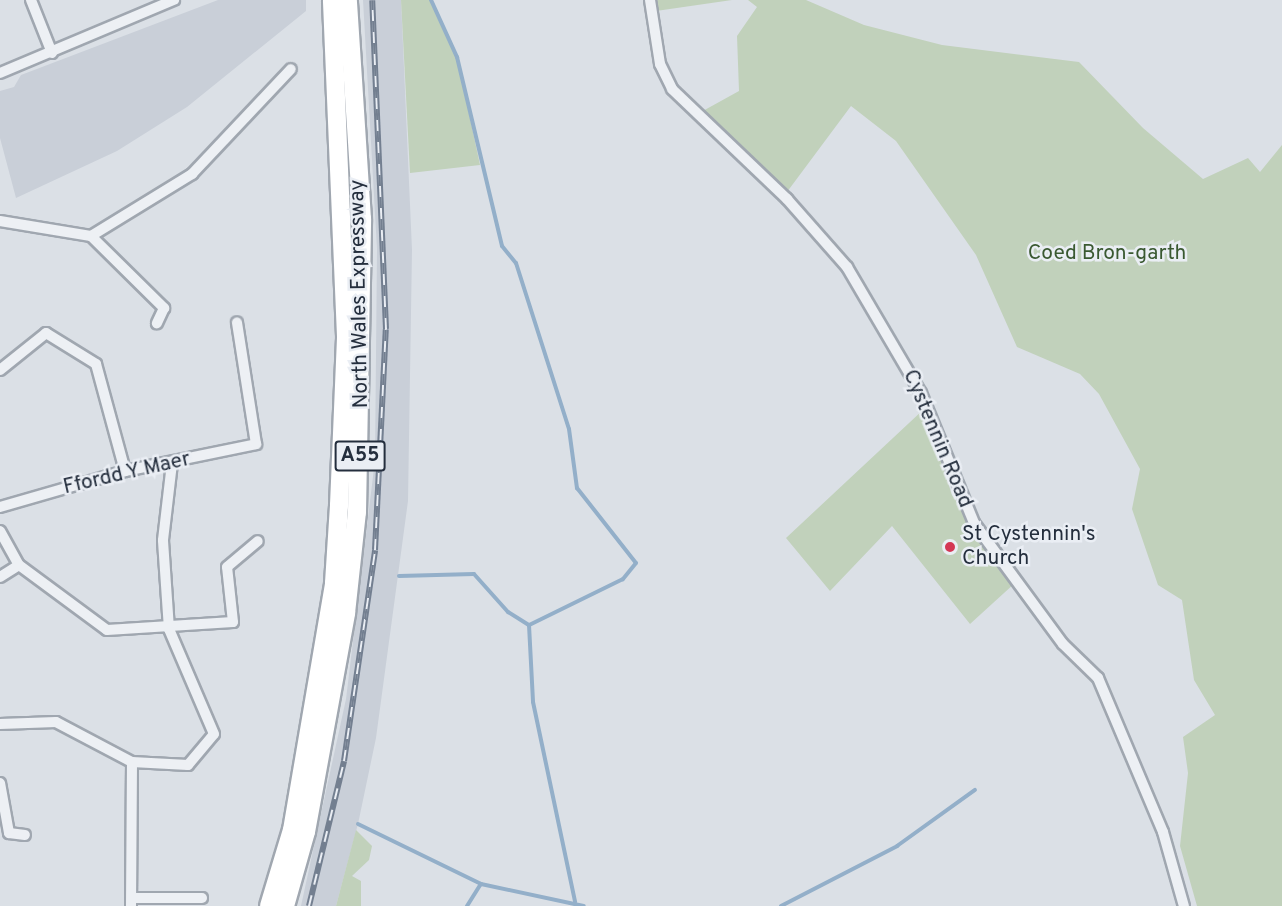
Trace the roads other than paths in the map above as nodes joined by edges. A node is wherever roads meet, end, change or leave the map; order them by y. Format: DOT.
graph roads {
  1 [pos="31,0"];
  2 [pos="174,0"];
  3 [pos="332,0"];
  4 [pos="348,0"];
  5 [pos="650,0"];
  6 [pos="152,4"];
  7 [pos="52,53"];
  8 [pos="291,69"];
  9 [pos="0,73"];
  10 [pos="0,221"];
  11 [pos="91,236"];
  12 [pos="157,322"];
  13 [pos="237,322"];
  14 [pos="0,370"];
  15 [pos="172,463"];
  16 [pos="125,471"];
  17 [pos="0,507"];
  18 [pos="0,531"];
  19 [pos="258,541"];
  20 [pos="19,565"];
  21 [pos="0,577"];
  22 [pos="169,629"];
  23 [pos="0,724"];
  24 [pos="132,762"];
  25 [pos="0,783"];
  26 [pos="25,835"];
  27 [pos="202,898"];
  28 [pos="132,902"];
  29 [pos="269,906"];
  30 [pos="285,906"];
  31 [pos="1184,906"];
  1 -- 7 [label="street"];
  2 -- 6 [label="street"];
  3 -- 29 [label="highway, North Wales Expressway / A55"];
  4 -- 30 [label="highway, North Wales Expressway / A55"];
  5 -- 31 [label="street, Cystennin Road"];
  6 -- 7 [label="street"];
  7 -- 9 [label="street"];
  8 -- 11 [label="street"];
  10 -- 11 [label="street"];
  11 -- 12 [label="street"];
  13 -- 15 [label="street, Ffordd Y Maer"];
  14 -- 16 [label="street"];
  15 -- 16 [label="street, Ffordd Y Maer"];
  15 -- 22 [label="street"];
  16 -- 17 [label="street, Ffordd Y Maer"];
  18 -- 20 [label="street"];
  19 -- 22 [label="street"];
  20 -- 21 [label="street"];
  20 -- 22 [label="street"];
  22 -- 24 [label="street"];
  23 -- 24 [label="street"];
  24 -- 28 [label="street"];
  25 -- 26 [label="street"];
  27 -- 28 [label="street"];
}
